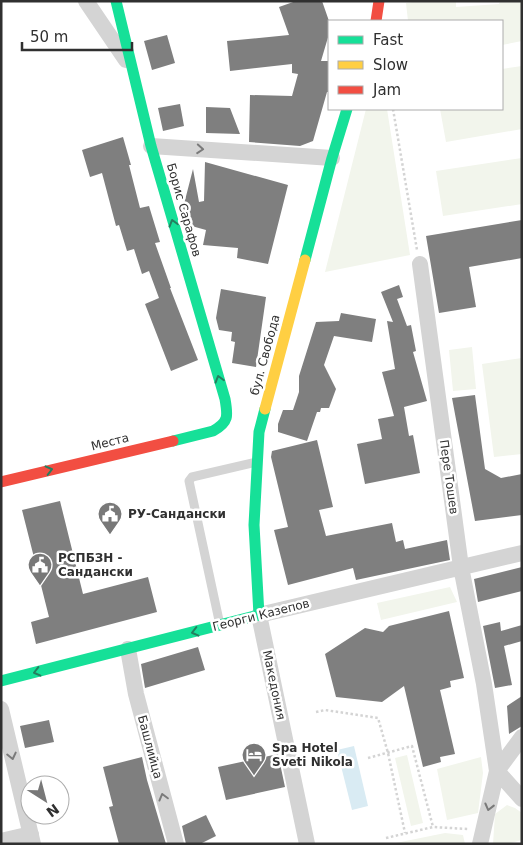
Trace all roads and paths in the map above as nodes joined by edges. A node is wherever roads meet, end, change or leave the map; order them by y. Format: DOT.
graph roads {
  1 [pos="86,1"];
  2 [pos="116,1"];
  3 [pos="369,1"];
  4 [pos="380,1"];
  5 [pos="376,19"];
  6 [pos="132,68"];
  7 [pos="348,110"];
  8 [pos="393,110"];
  9 [pos="151,146"];
  10 [pos="332,158"];
  11 [pos="420,264"];
  12 [pos="224,426"];
  13 [pos="258,462"];
  14 [pos="1,482"];
  15 [pos="522,553"];
  16 [pos="461,567"];
  17 [pos="259,615"];
  18 [pos="220,625"];
  19 [pos="128,649"];
  20 [pos="1,681"];
  21 [pos="1,709"];
  22 [pos="316,712"];
  23 [pos="522,737"];
  24 [pos="388,753"];
  25 [pos="368,758"];
  26 [pos="497,771"];
  27 [pos="522,799"];
  28 [pos="433,827"];
  29 [pos="405,833"];
  30 [pos="482,837"];
  31 [pos="386,838"];
  32 [pos="32,839"];
  33 [pos="1,841"];
  34 [pos="176,844"];
  35 [pos="307,844"];
  1 -- 6 [label="street"];
  2 -- 6 [label="street, Борис Сарафов"];
  3 -- 5 [label="street"];
  4 -- 5 [label="street"];
  6 -- 9 [label="street, Борис Сарафов"];
  7 -- 10 [label="street, бул. Свобода"];
  8 -- 11 [label="path"];
  9 -- 10 [label="street, one-way"];
  12 -- 9 [label="street, Борис Сарафов, one-way"];
  10 -- 13 [label="street, бул. Свобода"];
  11 -- 16 [label="street, Пере Тошев"];
  14 -- 12 [label="street, Места, one-way"];
  13 -- 17 [label="street, бул. Свобода"];
  13 -- 18 [label="lane"];
  15 -- 16 [label="street, Георги Казепов"];
  16 -- 17 [label="street, Георги Казепов"];
  16 -- 26 [label="street, Пере Тошев"];
  17 -- 18 [label="street, Георги Казепов"];
  17 -- 35 [label="street, Македония"];
  18 -- 19 [label="street, Георги Казепов, one-way"];
  19 -- 20 [label="street, Георги Казепов, one-way"];
  34 -- 19 [label="street, Башлийца, one-way"];
  21 -- 32 [label="street, one-way"];
  22 -- 24 [label="path"];
  23 -- 26 [label="street"];
  24 -- 25 [label="path"];
  24 -- 28 [label="path"];
  24 -- 29 [label="path"];
  26 -- 27 [label="street"];
  26 -- 30 [label="street, Пере Тошев, one-way"];
  28 -- 29 [label="path"];
  28 -- 30 [label="path"];
  29 -- 31 [label="path"];
  32 -- 33 [label="street"];
}
